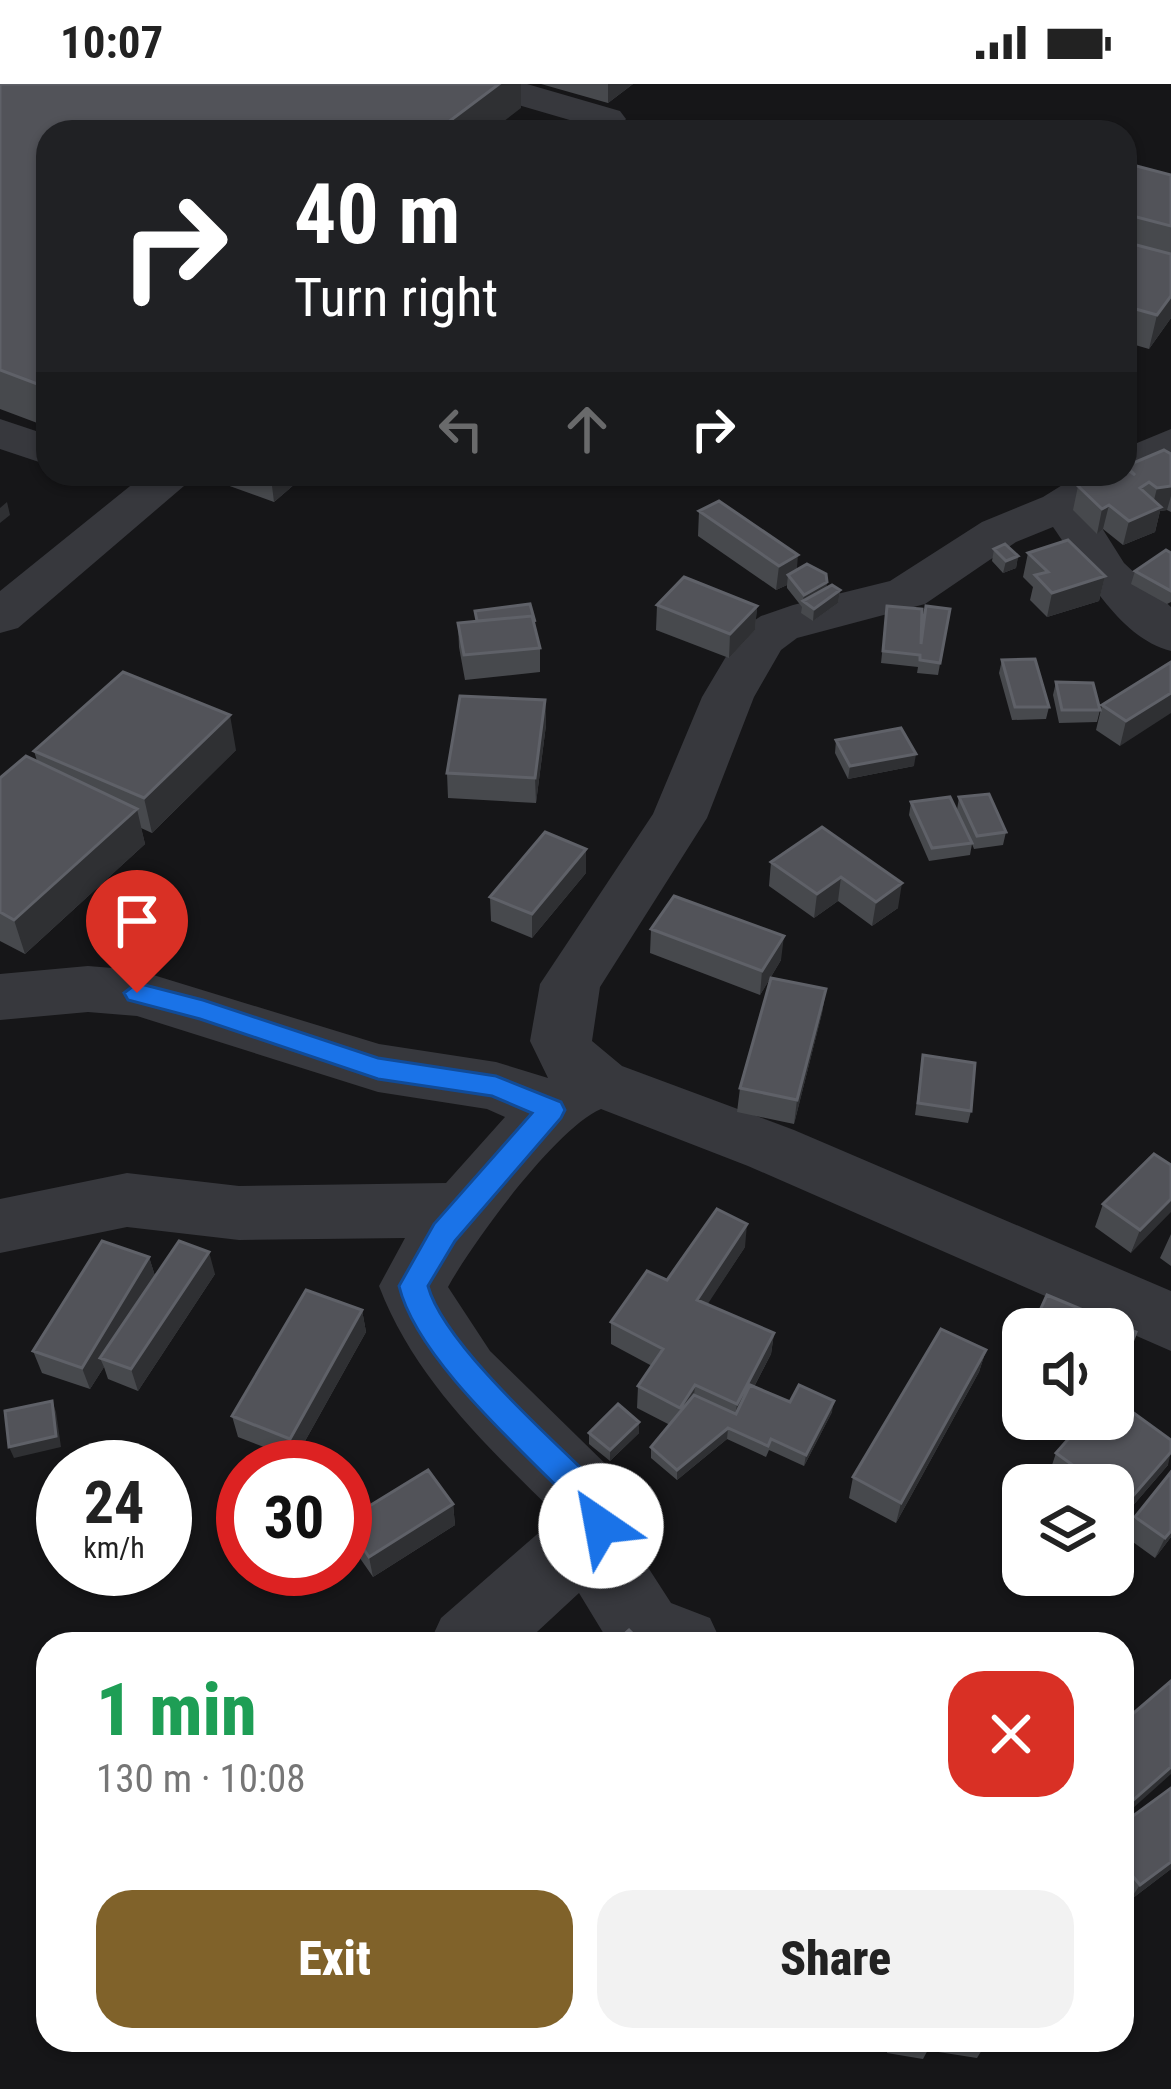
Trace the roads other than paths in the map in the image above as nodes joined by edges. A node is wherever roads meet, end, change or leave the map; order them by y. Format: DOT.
graph roads {
  1 [pos="487,84"];
  2 [pos="606,120"];
  3 [pos="0,433"];
  4 [pos="1171,443"];
  5 [pos="36,446"];
  6 [pos="1137,461"];
  7 [pos="139,486"];
  8 [pos="1094,486"];
  9 [pos="1060,507"];
  10 [pos="0,617"];
  11 [pos="1171,635"];
  12 [pos="0,997"];
  13 [pos="576,1096"];
  14 [pos="463,1210"];
  15 [pos="0,1226"];
  16 [pos="1171,1322"];
  17 [pos="587,1538"];
  18 [pos="481,1632"];
  19 [pos="648,1632"];
  1 -- 2 [label="street"];
  3 -- 5 [label="street"];
  4 -- 6 [label="street"];
  7 -- 10 [label="street"];
  8 -- 9 [label="street"];
  9 -- 11 [label="street"];
  9 -- 13 [label="street"];
  12 -- 13 [label="street"];
  13 -- 14 [label="street"];
  13 -- 16 [label="street"];
  14 -- 15 [label="street"];
  14 -- 17 [label="street"];
  17 -- 18 [label="street"];
  17 -- 19 [label="street"];
}
